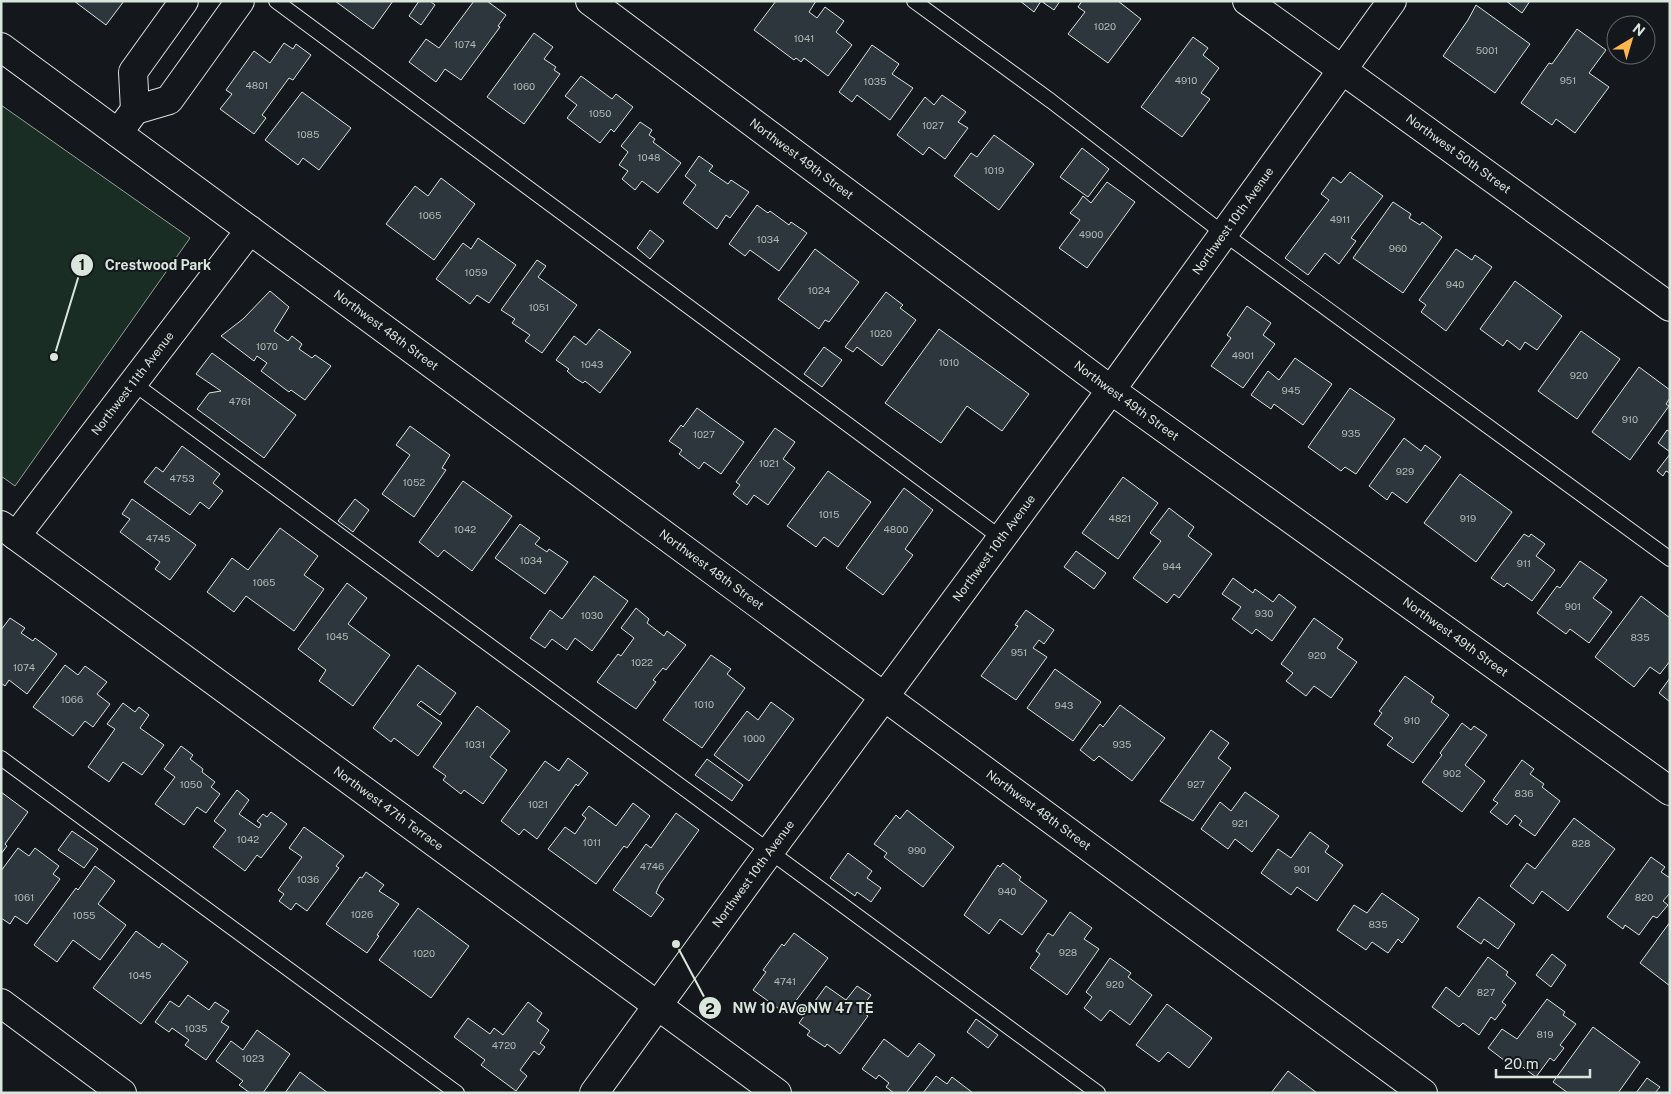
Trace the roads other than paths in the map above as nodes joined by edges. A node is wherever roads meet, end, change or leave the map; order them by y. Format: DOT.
graph roads {
  1 [pos="184,1"];
  2 [pos="240,1"];
  3 [pos="276,1"];
  4 [pos="590,1"];
  5 [pos="914,1"];
  6 [pos="1247,1"];
  7 [pos="1392,1"];
  8 [pos="1,47"];
  9 [pos="1341,70"];
  10 [pos="135,110"];
  11 [pos="118,133"];
  12 [pos="250,230"];
  13 [pos="1223,233"];
  14 [pos="1670,307"];
  15 [pos="133,383"];
  16 [pos="1111,390"];
  17 [pos="9,530"];
  18 [pos="1002,538"];
  19 [pos="1670,559"];
  20 [pos="884,697"];
  21 [pos="1,758"];
  22 [pos="1670,790"];
  23 [pos="770,851"];
  24 [pos="1,1003"];
  25 [pos="657,1005"];
  26 [pos="122,1093"];
  27 [pos="456,1093"];
  28 [pos="594,1093"];
  29 [pos="777,1093"];
  30 [pos="1098,1093"];
  31 [pos="1423,1093"];
  1 -- 10 [label="street"];
  2 -- 10 [label="street"];
  3 -- 18 [label="lane"];
  4 -- 16 [label="street, Northwest 49th Street"];
  5 -- 13 [label="lane"];
  6 -- 9 [label="street, Northwest 50th Street"];
  7 -- 9 [label="street, Northwest 10th Avenue"];
  8 -- 11 [label="street, Northwest 48th Street"];
  9 -- 13 [label="street, Northwest 10th Avenue"];
  9 -- 14 [label="street, Northwest 50th Street"];
  10 -- 11 [label="street"];
  11 -- 12 [label="street, Northwest 48th Street"];
  12 -- 15 [label="street, Northwest 11th Avenue"];
  12 -- 20 [label="street, Northwest 48th Street"];
  13 -- 16 [label="street, Northwest 10th Avenue"];
  13 -- 19 [label="lane"];
  15 -- 17 [label="street, Northwest 11th Avenue"];
  15 -- 23 [label="lane"];
  16 -- 18 [label="street, Northwest 10th Avenue"];
  16 -- 22 [label="street, Northwest 49th Street"];
  17 -- 25 [label="street, Northwest 47th Terrace"];
  18 -- 20 [label="street, Northwest 10th Avenue"];
  20 -- 23 [label="street, Northwest 10th Avenue"];
  20 -- 31 [label="street, Northwest 48th Street"];
  21 -- 27 [label="lane"];
  23 -- 25 [label="street, Northwest 10th Avenue"];
  23 -- 30 [label="lane"];
  24 -- 26 [label="street"];
  25 -- 28 [label="street, Northwest 10th Avenue"];
  25 -- 29 [label="street, Northwest 47th Terrace"];
}
